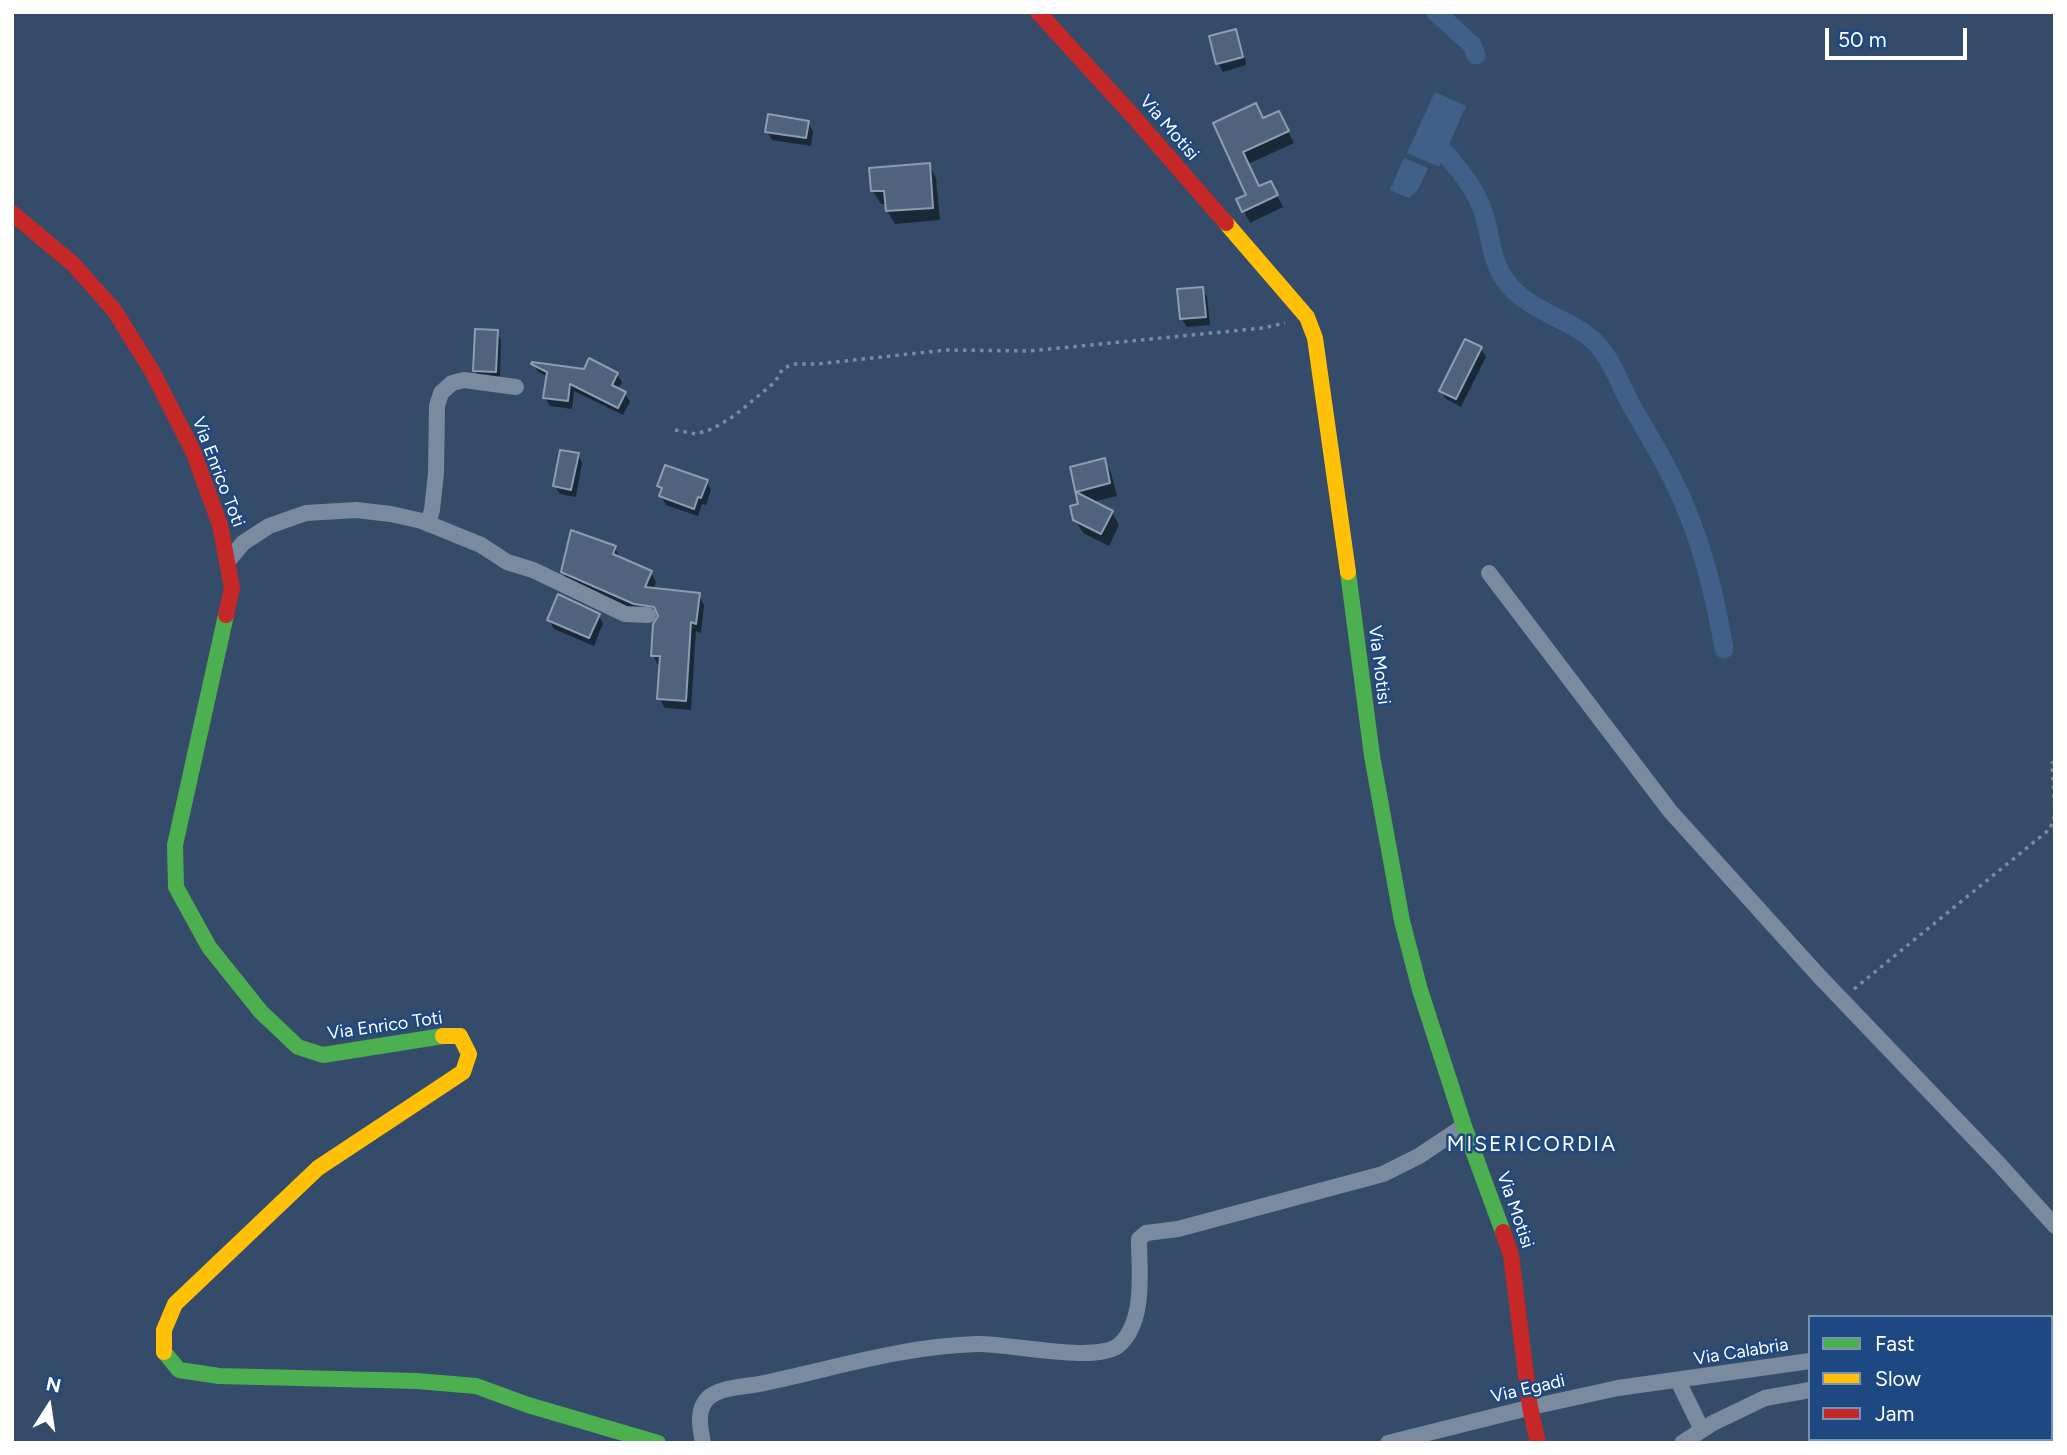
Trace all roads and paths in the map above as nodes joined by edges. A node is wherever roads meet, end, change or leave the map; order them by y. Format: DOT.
graph roads {
  1 [pos="1038,12"];
  2 [pos="12,213"];
  3 [pos="1307,317"];
  4 [pos="516,387"];
  5 [pos="675,430"];
  6 [pos="428,524"];
  7 [pos="228,562"];
  8 [pos="1489,573"];
  9 [pos="648,615"];
  10 [pos="2055,762"];
  11 [pos="2055,813"];
  12 [pos="1841,999"];
  13 [pos="1464,1126"];
  14 [pos="2055,1226"];
  15 [pos="1808,1361"];
  16 [pos="1678,1381"];
  17 [pos="1808,1390"];
  18 [pos="1530,1407"];
  19 [pos="1702,1430"];
  20 [pos="658,1443"];
  21 [pos="703,1443"];
  22 [pos="1388,1443"];
  23 [pos="1538,1443"];
  24 [pos="1682,1443"];
  1 -- 3 [label="main road, Via Motisi"];
  2 -- 7 [label="main road, Via Enrico Toti"];
  3 -- 5 [label="path"];
  3 -- 13 [label="main road, Via Motisi"];
  4 -- 6 [label="street"];
  6 -- 7 [label="street"];
  6 -- 9 [label="street"];
  7 -- 20 [label="main road, Via Enrico Toti"];
  8 -- 12 [label="street"];
  10 -- 11 [label="path"];
  11 -- 12 [label="path"];
  12 -- 14 [label="street"];
  13 -- 18 [label="main road, Via Motisi"];
  13 -- 21 [label="street"];
  15 -- 16 [label="street, Via Calabria"];
  16 -- 18 [label="street, Via Egadi"];
  16 -- 19 [label="street"];
  17 -- 19 [label="street"];
  18 -- 22 [label="street, Via Egadi"];
  18 -- 23 [label="main road, Via Motisi"];
  19 -- 24 [label="street"];
}
